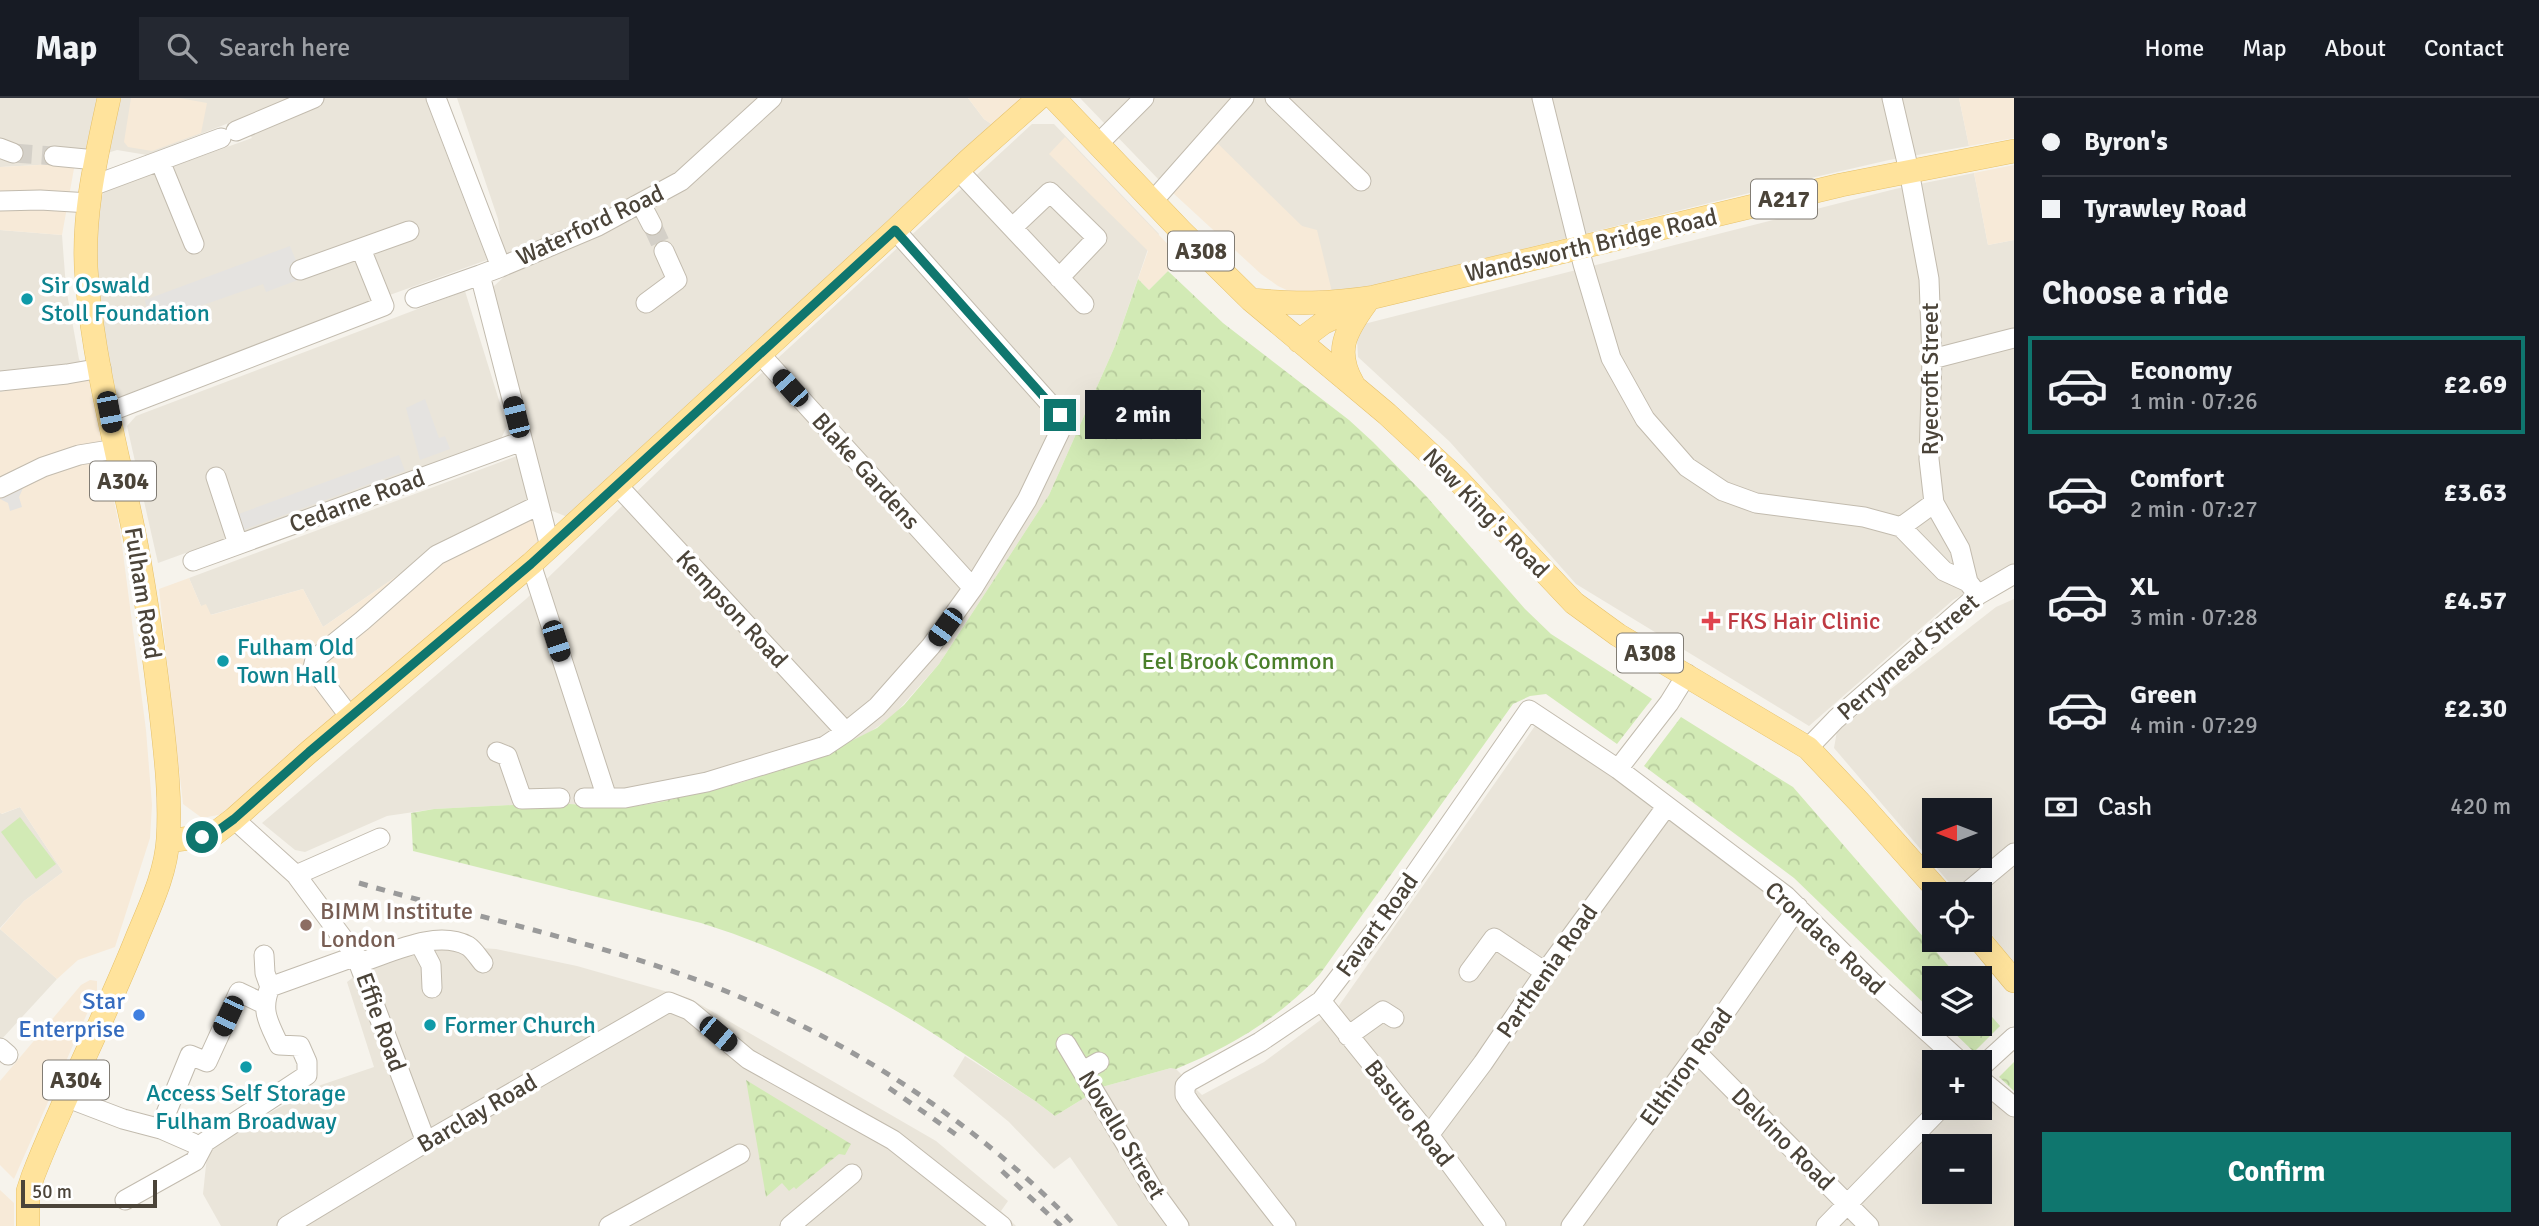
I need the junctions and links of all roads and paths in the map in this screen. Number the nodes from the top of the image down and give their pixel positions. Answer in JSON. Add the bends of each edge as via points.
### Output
{"nodes":[{"id":1,"x":109,"y":98,"type":"edge"},
{"id":2,"x":314,"y":98,"type":"edge"},
{"id":3,"x":436,"y":98,"type":"edge"},
{"id":4,"x":772,"y":98,"type":"edge"},
{"id":5,"x":1039,"y":98,"type":"edge"},
{"id":6,"x":1055,"y":98,"type":"edge"},
{"id":7,"x":1144,"y":98,"type":"edge"},
{"id":8,"x":1244,"y":98,"type":"edge"},
{"id":9,"x":1275,"y":98,"type":"edge"},
{"id":10,"x":1542,"y":98,"type":"edge"},
{"id":11,"x":1892,"y":98,"type":"edge"},
{"id":12,"x":1098,"y":144,"type":"junction"},
{"id":13,"x":2014,"y":151,"type":"edge"},
{"id":14,"x":54,"y":156,"type":"tunnel mouth"},
{"id":15,"x":96,"y":160,"type":"junction"},
{"id":16,"x":160,"y":161,"type":"junction"},
{"id":17,"x":958,"y":170,"type":"junction"},
{"id":18,"x":1909,"y":171,"type":"junction"},
{"id":19,"x":1361,"y":181,"type":"dead end"},
{"id":20,"x":91,"y":194,"type":"junction"},
{"id":21,"x":0,"y":201,"type":"edge"},
{"id":22,"x":1153,"y":201,"type":"junction"},
{"id":23,"x":641,"y":204,"type":"junction"},
{"id":24,"x":652,"y":225,"type":"tunnel mouth"},
{"id":25,"x":1013,"y":228,"type":"junction"},
{"id":26,"x":895,"y":230,"type":"junction"},
{"id":27,"x":408,"y":231,"type":"dead end"},
{"id":28,"x":194,"y":244,"type":"dead end"},
{"id":29,"x":1579,"y":247,"type":"junction"},
{"id":30,"x":361,"y":249,"type":"junction"},
{"id":31,"x":664,"y":251,"type":"tunnel mouth"},
{"id":32,"x":501,"y":267,"type":"junction"},
{"id":33,"x":300,"y":270,"type":"dead end"},
{"id":34,"x":480,"y":275,"type":"junction"},
{"id":35,"x":1059,"y":278,"type":"junction"},
{"id":36,"x":415,"y":298,"type":"dead end"},
{"id":37,"x":1251,"y":300,"type":"junction"},
{"id":38,"x":1370,"y":300,"type":"junction"},
{"id":39,"x":646,"y":303,"type":"dead end"},
{"id":40,"x":1084,"y":304,"type":"dead end"},
{"id":41,"x":2014,"y":338,"type":"edge"},
{"id":42,"x":1299,"y":341,"type":"junction"},
{"id":43,"x":759,"y":353,"type":"junction"},
{"id":44,"x":1932,"y":359,"type":"junction"},
{"id":45,"x":101,"y":368,"type":"junction"},
{"id":46,"x":0,"y":381,"type":"edge"},
{"id":47,"x":1355,"y":387,"type":"junction"},
{"id":48,"x":109,"y":412,"type":"junction"},
{"id":49,"x":522,"y":441,"type":"junction"},
{"id":50,"x":116,"y":449,"type":"junction"},
{"id":51,"x":216,"y":477,"type":"dead end"},
{"id":52,"x":618,"y":486,"type":"junction"},
{"id":53,"x":0,"y":488,"type":"edge"},
{"id":54,"x":1934,"y":503,"type":"junction"},
{"id":55,"x":539,"y":505,"type":"junction"},
{"id":56,"x":1901,"y":527,"type":"junction"},
{"id":57,"x":238,"y":544,"type":"junction"},
{"id":58,"x":550,"y":547,"type":"junction"},
{"id":59,"x":193,"y":561,"type":"dead end"},
{"id":60,"x":531,"y":564,"type":"junction"},
{"id":61,"x":2014,"y":574,"type":"edge"},
{"id":62,"x":973,"y":588,"type":"junction"},
{"id":63,"x":1973,"y":589,"type":"junction"},
{"id":64,"x":1686,"y":674,"type":"junction"},
{"id":65,"x":1529,"y":710,"type":"joint"},
{"id":66,"x":350,"y":717,"type":"junction"},
{"id":67,"x":846,"y":732,"type":"junction"},
{"id":68,"x":1808,"y":748,"type":"junction"},
{"id":69,"x":497,"y":752,"type":"dead end"},
{"id":70,"x":1618,"y":769,"type":"junction"},
{"id":71,"x":559,"y":798,"type":"dead end"},
{"id":72,"x":583,"y":798,"type":"dead end"},
{"id":73,"x":607,"y":798,"type":"junction"},
{"id":74,"x":1666,"y":807,"type":"junction"},
{"id":75,"x":234,"y":819,"type":"junction"},
{"id":76,"x":380,"y":838,"type":"dead end"},
{"id":77,"x":168,"y":841,"type":"junction"},
{"id":78,"x":2014,"y":853,"type":"edge"},
{"id":79,"x":296,"y":875,"type":"junction"},
{"id":80,"x":1930,"y":882,"type":"edge"},
{"id":81,"x":1979,"y":882,"type":"edge"},
{"id":82,"x":1798,"y":907,"type":"junction"},
{"id":83,"x":420,"y":944,"type":"junction"},
{"id":84,"x":1990,"y":952,"type":"edge"},
{"id":85,"x":264,"y":956,"type":"dead end"},
{"id":86,"x":483,"y":963,"type":"dead end"},
{"id":87,"x":362,"y":972,"type":"junction"},
{"id":88,"x":1469,"y":972,"type":"dead end"},
{"id":89,"x":1545,"y":972,"type":"junction"},
{"id":90,"x":2014,"y":981,"type":"edge"},
{"id":91,"x":432,"y":988,"type":"dead end"},
{"id":92,"x":267,"y":995,"type":"junction"},
{"id":93,"x":1321,"y":1001,"type":"junction"},
{"id":94,"x":1394,"y":1018,"type":"dead end"},
{"id":95,"x":1348,"y":1036,"type":"junction"},
{"id":96,"x":2014,"y":1037,"type":"edge"},
{"id":97,"x":1066,"y":1044,"type":"dead end"},
{"id":98,"x":1948,"y":1050,"type":"edge"},
{"id":99,"x":1697,"y":1053,"type":"junction"},
{"id":100,"x":1992,"y":1057,"type":"edge"},
{"id":101,"x":1992,"y":1089,"type":"edge"},
{"id":102,"x":68,"y":1098,"type":"junction"},
{"id":103,"x":2014,"y":1107,"type":"edge"},
{"id":104,"x":1929,"y":1120,"type":"edge"},
{"id":105,"x":160,"y":1128,"type":"junction"},
{"id":106,"x":1429,"y":1135,"type":"junction"},
{"id":107,"x":426,"y":1142,"type":"junction"},
{"id":108,"x":193,"y":1143,"type":"dead end"},
{"id":109,"x":740,"y":1154,"type":"dead end"},
{"id":110,"x":852,"y":1174,"type":"dead end"},
{"id":111,"x":125,"y":1200,"type":"dead end"},
{"id":112,"x":1847,"y":1204,"type":"junction"},
{"id":113,"x":28,"y":1226,"type":"edge"},
{"id":114,"x":287,"y":1226,"type":"edge"},
{"id":115,"x":608,"y":1226,"type":"edge"},
{"id":116,"x":790,"y":1226,"type":"edge"},
{"id":117,"x":1002,"y":1226,"type":"edge"},
{"id":118,"x":1179,"y":1226,"type":"edge"},
{"id":119,"x":1286,"y":1226,"type":"edge"},
{"id":120,"x":1496,"y":1226,"type":"edge"},
{"id":121,"x":1571,"y":1226,"type":"edge"},
{"id":122,"x":1826,"y":1226,"type":"edge"},
{"id":123,"x":1869,"y":1226,"type":"edge"}],
"edges":[{"from":1,"to":15,"type":"main road","name":"Fulham Road","number":"A304"},
{"from":2,"to":16,"type":"street"},
{"from":3,"to":32,"type":"street"},
{"from":4,"to":23,"type":"street","name":"Waterford Road","via":[[681,181]]},
{"from":5,"to":17,"type":"main road"},
{"from":6,"to":12,"type":"main road","name":"New King's Road","number":"A308"},
{"from":7,"to":12,"type":"street"},
{"from":8,"to":22,"type":"street"},
{"from":9,"to":19,"type":"street"},
{"from":10,"to":29,"type":"street"},
{"from":11,"to":18,"type":"street","name":"Ryecroft Street"},
{"from":12,"to":22,"type":"main road","name":"New King's Road","number":"A308"},
{"from":13,"to":18,"type":"main road","name":"Wandsworth Bridge Road","number":"A217"},
{"from":14,"to":15,"type":"street"},
{"from":15,"to":20,"type":"main road","name":"Fulham Road","number":"A304"},
{"from":16,"to":20,"type":"street"},
{"from":16,"to":28,"type":"street"},
{"from":17,"to":25,"type":"street"},
{"from":17,"to":26,"type":"main road"},
{"from":18,"to":29,"type":"main road","name":"Wandsworth Bridge Road","number":"A217"},
{"from":18,"to":44,"type":"street","name":"Ryecroft Street","via":[[1929,279]]},
{"from":20,"to":21,"type":"street"},
{"from":20,"to":45,"type":"main road","name":"Fulham Road","number":"A304","via":[[87,280]]},
{"from":22,"to":37,"type":"main road","name":"New King's Road","number":"A308"},
{"from":23,"to":24,"type":"street"},
{"from":23,"to":32,"type":"street","name":"Waterford Road"},
{"from":25,"to":35,"type":"street"},
{"from":25,"to":35,"type":"street","via":[[1050,192],[1097,238]]},
{"from":26,"to":43,"type":"main road"},
{"from":26,"to":62,"type":"street","via":[[1062,419],[1027,500]]},
{"from":27,"to":30,"type":"street"},
{"from":29,"to":38,"type":"main road","name":"Wandsworth Bridge Road","number":"A217"},
{"from":29,"to":56,"type":"street","via":[[1611,358],[1645,419],[1687,467],[1723,491],[1756,503],[1864,517]]},
{"from":30,"to":33,"type":"street"},
{"from":30,"to":48,"type":"street","via":[[384,306]]},
{"from":31,"to":39,"type":"street","via":[[677,280]]},
{"from":32,"to":34,"type":"street","name":"Waterford Road"},
{"from":34,"to":36,"type":"street"},
{"from":34,"to":49,"type":"street"},
{"from":35,"to":40,"type":"street"},
{"from":37,"to":38,"type":"main road","via":[[1301,304]]},
{"from":37,"to":42,"type":"main road","name":"New King's Road","number":"A308"},
{"from":38,"to":42,"type":"main road","number":"A217","via":[[1323,323]]},
{"from":38,"to":47,"type":"main road","via":[[1349,326],[1343,352]]},
{"from":41,"to":44,"type":"street"},
{"from":42,"to":47,"type":"main road","name":"New King's Road","number":"A308"},
{"from":43,"to":52,"type":"main road"},
{"from":43,"to":62,"type":"street","name":"Blake Gardens"},
{"from":44,"to":54,"type":"street","name":"Ryecroft Street","via":[[1929,459]]},
{"from":45,"to":46,"type":"street"},
{"from":45,"to":48,"type":"main road","name":"Fulham Road","number":"A304"},
{"from":47,"to":64,"type":"main road","name":"New King's Road","number":"A308","via":[[1458,480],[1574,603]]},
{"from":48,"to":50,"type":"main road","name":"Fulham Road","number":"A304"},
{"from":49,"to":55,"type":"street"},
{"from":49,"to":57,"type":"street","name":"Cedarne Road"},
{"from":50,"to":53,"type":"street","via":[[43,467]]},
{"from":50,"to":77,"type":"main road","name":"Fulham Road","number":"A304","via":[[155,664],[168,782]]},
{"from":51,"to":57,"type":"street"},
{"from":52,"to":58,"type":"main road"},
{"from":52,"to":67,"type":"street","name":"Kempson Road"},
{"from":54,"to":56,"type":"street"},
{"from":54,"to":63,"type":"street","name":"Ryecroft Street","via":[[1960,549]]},
{"from":55,"to":58,"type":"street"},
{"from":55,"to":66,"type":"street","via":[[437,555],[315,659],[313,668]]},
{"from":56,"to":63,"type":"street","via":[[1944,571]]},
{"from":57,"to":59,"type":"street","name":"Cedarne Road"},
{"from":58,"to":60,"type":"main road"},
{"from":60,"to":66,"type":"main road"},
{"from":60,"to":73,"type":"street"},
{"from":61,"to":63,"type":"street","name":"Perrymead Street"},
{"from":62,"to":67,"type":"street","via":[[877,707]]},
{"from":63,"to":68,"type":"street","name":"Perrymead Street"},
{"from":64,"to":68,"type":"main road","name":"New King's Road","number":"A308"},
{"from":64,"to":70,"type":"street"},
{"from":65,"to":70,"type":"street","name":"Crondace Road"},
{"from":65,"to":93,"type":"street","name":"Favart Road"},
{"from":66,"to":75,"type":"main road"},
{"from":67,"to":73,"type":"street","via":[[825,746],[708,782]]},
{"from":68,"to":80,"type":"main road","name":"New King's Road","number":"A308"},
{"from":69,"to":71,"type":"street","via":[[507,756],[522,799]]},
{"from":70,"to":74,"type":"street","name":"Crondace Road"},
{"from":72,"to":73,"type":"street"},
{"from":74,"to":82,"type":"street","name":"Crondace Road"},
{"from":74,"to":89,"type":"street","name":"Parthenia Road"},
{"from":75,"to":77,"type":"main road","via":[[212,835]]},
{"from":75,"to":79,"type":"street","name":"Effie Road"},
{"from":76,"to":79,"type":"street"},
{"from":77,"to":102,"type":"main road","number":"A304","via":[[159,880],[125,970]]},
{"from":78,"to":81,"type":"street"},
{"from":79,"to":87,"type":"street","name":"Effie Road"},
{"from":82,"to":98,"type":"street","name":"Crondace Road"},
{"from":82,"to":99,"type":"street","name":"Elthiron Road"},
{"from":83,"to":86,"type":"street","via":[[457,942],[471,947]]},
{"from":83,"to":87,"type":"street"},
{"from":83,"to":91,"type":"street","via":[[431,965]]},
{"from":84,"to":90,"type":"main road"},
{"from":85,"to":92,"type":"street"},
{"from":87,"to":92,"type":"street"},
{"from":87,"to":107,"type":"street","name":"Effie Road"},
{"from":88,"to":89,"type":"street","via":[[1494,938]]},
{"from":89,"to":106,"type":"street","name":"Parthenia Road"},
{"from":92,"to":105,"type":"street","via":[[239,992],[207,1062],[190,1055]]},
{"from":92,"to":111,"type":"street","via":[[264,1011],[279,1045],[300,1046],[307,1075],[205,1142],[195,1161]]},
{"from":93,"to":95,"type":"street","name":"Basuto Road"},
{"from":93,"to":119,"type":"street","name":"Favart Road","via":[[1185,1086],[1185,1095]]},
{"from":94,"to":95,"type":"street","via":[[1383,1011]]},
{"from":95,"to":106,"type":"street","name":"Basuto Road"},
{"from":96,"to":100,"type":"street"},
{"from":97,"to":118,"type":"street","name":"Novello Street","via":[[1091,1066],[1155,1193]]},
{"from":99,"to":112,"type":"street","name":"Delvino Road"},
{"from":99,"to":121,"type":"street","name":"Elthiron Road"},
{"from":101,"to":103,"type":"street"},
{"from":102,"to":105,"type":"street"},
{"from":102,"to":113,"type":"main road","number":"A304","via":[[28,1191]]},
{"from":104,"to":112,"type":"street"},
{"from":105,"to":108,"type":"street"},
{"from":106,"to":120,"type":"street","name":"Basuto Road"},
{"from":107,"to":114,"type":"street","name":"Barclay Road"},
{"from":107,"to":117,"type":"street","name":"Barclay Road","via":[[669,1002],[689,1010],[748,1059],[893,1140]]},
{"from":109,"to":115,"type":"street"},
{"from":110,"to":116,"type":"street"},
{"from":112,"to":122,"type":"street"},
{"from":112,"to":123,"type":"street","name":"Delvino Road"}]}
